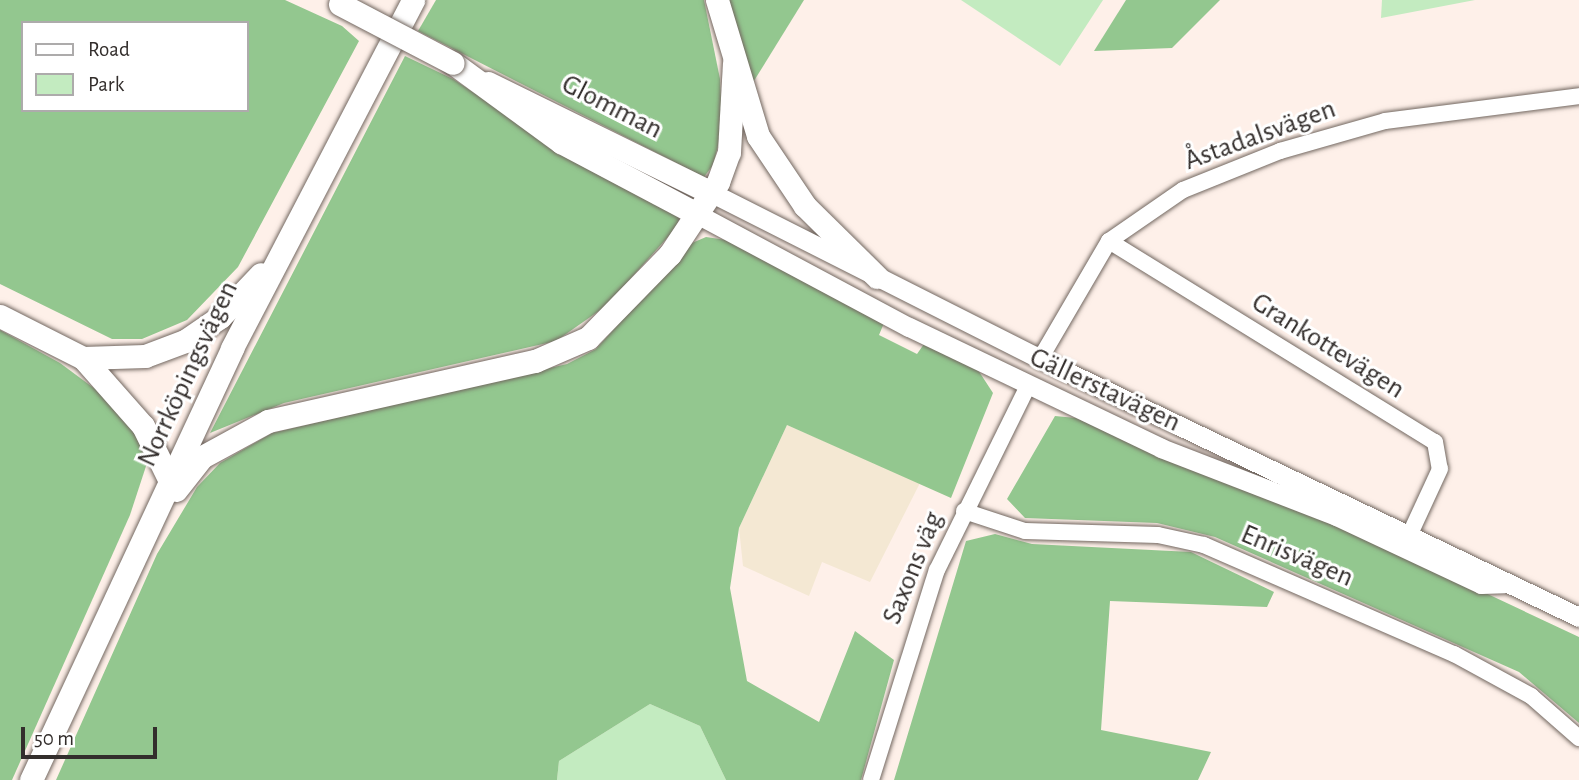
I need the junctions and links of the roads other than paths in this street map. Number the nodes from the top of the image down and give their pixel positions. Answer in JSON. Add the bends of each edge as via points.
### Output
{"nodes":[{"id":1,"x":413,"y":0,"type":"edge"},
{"id":2,"x":718,"y":0,"type":"edge"},
{"id":3,"x":336,"y":2,"type":"edge"},
{"id":4,"x":734,"y":63,"type":"junction"},
{"id":5,"x":482,"y":81,"type":"junction"},
{"id":6,"x":1579,"y":96,"type":"edge"},
{"id":7,"x":712,"y":192,"type":"junction"},
{"id":8,"x":697,"y":214,"type":"junction"},
{"id":9,"x":1109,"y":241,"type":"junction"},
{"id":10,"x":278,"y":256,"type":"junction"},
{"id":11,"x":877,"y":276,"type":"junction"},
{"id":12,"x":0,"y":316,"type":"edge"},
{"id":13,"x":83,"y":358,"type":"junction"},
{"id":14,"x":1040,"y":359,"type":"junction"},
{"id":15,"x":1028,"y":386,"type":"junction"},
{"id":16,"x":170,"y":481,"type":"junction"},
{"id":17,"x":964,"y":511,"type":"junction"},
{"id":18,"x":154,"y":518,"type":"junction"},
{"id":19,"x":1410,"y":534,"type":"junction"},
{"id":20,"x":1504,"y":583,"type":"junction"},
{"id":21,"x":1579,"y":617,"type":"edge"},
{"id":22,"x":1579,"y":738,"type":"edge"},
{"id":23,"x":31,"y":780,"type":"edge"},
{"id":24,"x":871,"y":780,"type":"edge"}],
"edges":[{"from":1,"to":10,"type":"main road","name":"Norrköpingsvägen"},
{"from":2,"to":4,"type":"main road"},
{"from":3,"to":5,"type":"main road","name":"Glomman","bridge":true},
{"from":4,"to":7,"type":"main road","via":[[729,152]]},
{"from":4,"to":11,"type":"main road","via":[[758,136],[783,178]]},
{"from":5,"to":7,"type":"main road","name":"Glomman","via":[[528,97]]},
{"from":5,"to":8,"type":"main road","name":"Glomman","via":[[561,142]]},
{"from":6,"to":9,"type":"street","name":"Åstadalsvägen","via":[[1474,106],[1334,134],[1184,190]]},
{"from":7,"to":8,"type":"main road"},
{"from":7,"to":11,"type":"street","name":"Gällerstavägen"},
{"from":8,"to":15,"type":"street","name":"Gällerstavägen"},
{"from":8,"to":18,"type":"main road","via":[[639,290],[588,338],[535,361],[315,407],[257,426],[202,457]]},
{"from":9,"to":14,"type":"street","name":"Åstadalsvägen"},
{"from":9,"to":19,"type":"street","name":"Grankottevägen","via":[[1434,442],[1440,469]]},
{"from":10,"to":13,"type":"main road","via":[[220,317],[185,341],[145,356]]},
{"from":10,"to":16,"type":"main road","name":"Norrköpingsvägen"},
{"from":11,"to":14,"type":"street","name":"Gällerstavägen"},
{"from":12,"to":13,"type":"main road"},
{"from":13,"to":16,"type":"main road","via":[[143,426]]},
{"from":14,"to":15,"type":"street"},
{"from":14,"to":19,"type":"street","name":"Gällerstavägen"},
{"from":15,"to":17,"type":"street","name":"Saxons väg"},
{"from":15,"to":20,"type":"street","name":"Gällerstavägen","via":[[1481,584]]},
{"from":16,"to":18,"type":"main road","name":"Norrköpingsvägen"},
{"from":17,"to":22,"type":"street","name":"Enrisvägen","via":[[1025,531],[1158,535],[1204,545],[1454,653],[1531,696]]},
{"from":17,"to":24,"type":"street","name":"Saxons väg","via":[[911,643]]},
{"from":18,"to":23,"type":"main road","name":"Norrköpingsvägen"},
{"from":19,"to":20,"type":"street","name":"Gällerstavägen"},
{"from":20,"to":21,"type":"street","name":"Gällerstavägen"}]}
